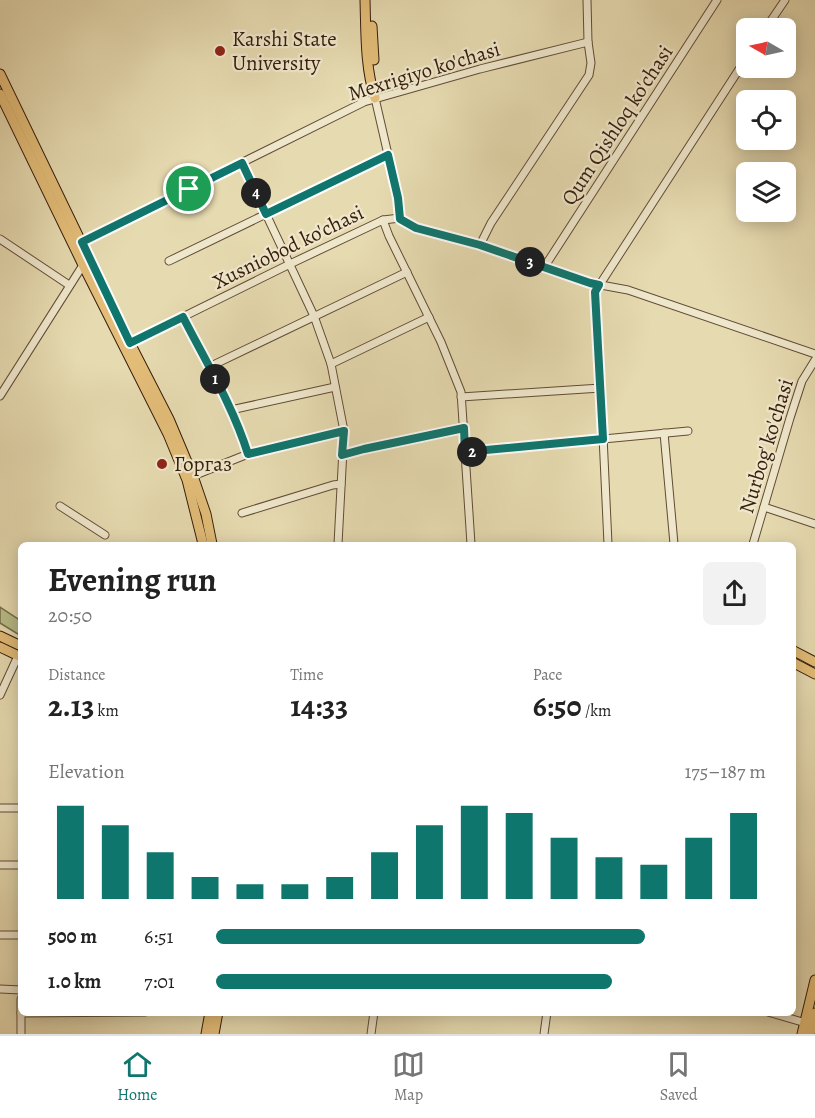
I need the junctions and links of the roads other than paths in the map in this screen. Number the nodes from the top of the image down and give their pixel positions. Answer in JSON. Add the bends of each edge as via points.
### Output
{"nodes":[{"id":1,"x":365,"y":0,"type":"edge"},
{"id":2,"x":371,"y":0,"type":"edge"},
{"id":3,"x":587,"y":0,"type":"edge"},
{"id":4,"x":717,"y":0,"type":"edge"},
{"id":5,"x":785,"y":0,"type":"edge"},
{"id":6,"x":773,"y":18,"type":"edge"},
{"id":7,"x":588,"y":42,"type":"junction"},
{"id":8,"x":0,"y":74,"type":"edge"},
{"id":9,"x":736,"y":74,"type":"edge"},
{"id":10,"x":375,"y":98,"type":"junction"},
{"id":11,"x":1,"y":101,"type":"edge"},
{"id":12,"x":388,"y":155,"type":"junction"},
{"id":13,"x":242,"y":163,"type":"junction"},
{"id":14,"x":266,"y":214,"type":"junction"},
{"id":15,"x":400,"y":219,"type":"junction"},
{"id":16,"x":383,"y":220,"type":"junction"},
{"id":17,"x":0,"y":239,"type":"edge"},
{"id":18,"x":82,"y":242,"type":"junction"},
{"id":19,"x":480,"y":245,"type":"junction"},
{"id":20,"x":169,"y":261,"type":"dead end"},
{"id":21,"x":290,"y":264,"type":"junction"},
{"id":22,"x":83,"y":265,"type":"junction"},
{"id":23,"x":544,"y":266,"type":"junction"},
{"id":24,"x":406,"y":272,"type":"junction"},
{"id":25,"x":69,"y":285,"type":"junction"},
{"id":26,"x":599,"y":285,"type":"junction"},
{"id":27,"x":314,"y":316,"type":"junction"},
{"id":28,"x":183,"y":317,"type":"junction"},
{"id":29,"x":429,"y":317,"type":"junction"},
{"id":30,"x":127,"y":345,"type":"junction"},
{"id":31,"x":815,"y":354,"type":"edge"},
{"id":32,"x":815,"y":360,"type":"edge"},
{"id":33,"x":331,"y":364,"type":"junction"},
{"id":34,"x":208,"y":367,"type":"junction"},
{"id":35,"x":335,"y":387,"type":"junction"},
{"id":36,"x":601,"y":388,"type":"junction"},
{"id":37,"x":0,"y":396,"type":"edge"},
{"id":38,"x":461,"y":397,"type":"junction"},
{"id":39,"x":231,"y":410,"type":"junction"},
{"id":40,"x":464,"y":428,"type":"junction"},
{"id":41,"x":344,"y":431,"type":"junction"},
{"id":42,"x":688,"y":431,"type":"dead end"},
{"id":43,"x":664,"y":433,"type":"junction"},
{"id":44,"x":603,"y":439,"type":"junction"},
{"id":45,"x":465,"y":452,"type":"junction"},
{"id":46,"x":248,"y":454,"type":"junction"},
{"id":47,"x":342,"y":455,"type":"junction"},
{"id":48,"x":194,"y":476,"type":"junction"},
{"id":49,"x":341,"y":484,"type":"junction"},
{"id":50,"x":60,"y":506,"type":"dead end"},
{"id":51,"x":764,"y":507,"type":"junction"},
{"id":52,"x":242,"y":513,"type":"dead end"},
{"id":53,"x":815,"y":524,"type":"edge"},
{"id":54,"x":105,"y":535,"type":"dead end"},
{"id":55,"x":202,"y":542,"type":"edge"},
{"id":56,"x":212,"y":542,"type":"edge"},
{"id":57,"x":338,"y":542,"type":"edge"},
{"id":58,"x":471,"y":542,"type":"edge"},
{"id":59,"x":608,"y":542,"type":"edge"},
{"id":60,"x":674,"y":542,"type":"edge"},
{"id":61,"x":754,"y":542,"type":"edge"},
{"id":62,"x":0,"y":636,"type":"edge"},
{"id":63,"x":0,"y":647,"type":"edge"},
{"id":64,"x":18,"y":651,"type":"edge"},
{"id":65,"x":18,"y":652,"type":"edge"},
{"id":66,"x":796,"y":652,"type":"edge"},
{"id":67,"x":18,"y":657,"type":"edge"},
{"id":68,"x":815,"y":662,"type":"edge"},
{"id":69,"x":796,"y":664,"type":"edge"},
{"id":70,"x":815,"y":674,"type":"edge"},
{"id":71,"x":0,"y":695,"type":"edge"},
{"id":72,"x":0,"y":808,"type":"edge"},
{"id":73,"x":18,"y":808,"type":"edge"},
{"id":74,"x":0,"y":865,"type":"edge"},
{"id":75,"x":18,"y":865,"type":"edge"},
{"id":76,"x":0,"y":935,"type":"edge"},
{"id":77,"x":18,"y":935,"type":"edge"},
{"id":78,"x":815,"y":980,"type":"edge"},
{"id":79,"x":0,"y":989,"type":"edge"},
{"id":80,"x":18,"y":990,"type":"edge"},
{"id":81,"x":815,"y":1013,"type":"edge"},
{"id":82,"x":21,"y":1016,"type":"edge"},
{"id":83,"x":209,"y":1016,"type":"edge"},
{"id":84,"x":217,"y":1016,"type":"edge"},
{"id":85,"x":373,"y":1016,"type":"edge"},
{"id":86,"x":546,"y":1016,"type":"edge"},
{"id":87,"x":779,"y":1016,"type":"edge"},
{"id":88,"x":809,"y":1027,"type":"edge"},
{"id":89,"x":21,"y":1034,"type":"edge"},
{"id":90,"x":206,"y":1034,"type":"edge"},
{"id":91,"x":214,"y":1034,"type":"edge"},
{"id":92,"x":371,"y":1034,"type":"edge"},
{"id":93,"x":544,"y":1034,"type":"edge"},
{"id":94,"x":802,"y":1034,"type":"edge"}],
"edges":[{"from":1,"to":10,"type":"main road","via":[[366,49]]},
{"from":2,"to":10,"type":"main road"},
{"from":3,"to":7,"type":"street"},
{"from":4,"to":23,"type":"street","name":"Qum Qishloq ko'chasi"},
{"from":5,"to":6,"type":"street"},
{"from":7,"to":10,"type":"street","name":"Mexrigiyo ko'chasi"},
{"from":7,"to":19,"type":"street","via":[[589,75]]},
{"from":8,"to":18,"type":"main road"},
{"from":9,"to":26,"type":"street"},
{"from":10,"to":12,"type":"street"},
{"from":10,"to":13,"type":"street","name":"Mexrigiyo ko'chasi"},
{"from":11,"to":22,"type":"main road"},
{"from":12,"to":14,"type":"street"},
{"from":12,"to":15,"type":"street"},
{"from":13,"to":14,"type":"street"},
{"from":13,"to":18,"type":"street","name":"Mexrigiyo ko'chasi"},
{"from":14,"to":20,"type":"street"},
{"from":14,"to":21,"type":"street"},
{"from":15,"to":16,"type":"street","name":"Xusniobod ko'chasi"},
{"from":15,"to":19,"type":"street","name":"Xusniobod ko'chasi","via":[[416,228]]},
{"from":16,"to":21,"type":"street","name":"Xusniobod ko'chasi"},
{"from":16,"to":24,"type":"street"},
{"from":17,"to":25,"type":"street"},
{"from":18,"to":30,"type":"main road"},
{"from":19,"to":23,"type":"street","name":"Xusniobod ko'chasi"},
{"from":21,"to":27,"type":"street"},
{"from":21,"to":28,"type":"street","name":"Xusniobod ko'chasi"},
{"from":22,"to":25,"type":"street"},
{"from":22,"to":30,"type":"main road"},
{"from":23,"to":26,"type":"street","name":"Xusniobod ko'chasi"},
{"from":24,"to":27,"type":"street"},
{"from":24,"to":29,"type":"street"},
{"from":25,"to":37,"type":"street"},
{"from":26,"to":31,"type":"street","name":"Xusniobod ko'chasi","via":[[628,290]]},
{"from":26,"to":36,"type":"street","via":[[595,292]]},
{"from":27,"to":33,"type":"street"},
{"from":27,"to":34,"type":"street"},
{"from":28,"to":30,"type":"street","name":"Xusniobod ko'chasi"},
{"from":28,"to":34,"type":"street"},
{"from":29,"to":33,"type":"street"},
{"from":29,"to":38,"type":"street"},
{"from":30,"to":48,"type":"main road","via":[[169,419]]},
{"from":30,"to":55,"type":"main road","via":[[187,480]]},
{"from":32,"to":51,"type":"street","name":"Nurbog' ko'chasi","via":[[802,381]]},
{"from":33,"to":35,"type":"street"},
{"from":34,"to":39,"type":"street"},
{"from":35,"to":39,"type":"street"},
{"from":35,"to":41,"type":"street"},
{"from":36,"to":38,"type":"street"},
{"from":36,"to":44,"type":"street"},
{"from":38,"to":40,"type":"street"},
{"from":39,"to":46,"type":"street"},
{"from":40,"to":45,"type":"street"},
{"from":40,"to":47,"type":"street"},
{"from":41,"to":46,"type":"street"},
{"from":41,"to":47,"type":"street"},
{"from":42,"to":43,"type":"street"},
{"from":43,"to":44,"type":"street"},
{"from":43,"to":60,"type":"street"},
{"from":44,"to":45,"type":"street"},
{"from":44,"to":59,"type":"street"},
{"from":45,"to":58,"type":"street"},
{"from":46,"to":48,"type":"street"},
{"from":47,"to":49,"type":"street"},
{"from":48,"to":56,"type":"main road"},
{"from":49,"to":52,"type":"street"},
{"from":49,"to":57,"type":"street"},
{"from":50,"to":54,"type":"street"},
{"from":51,"to":53,"type":"street"},
{"from":51,"to":61,"type":"street","name":"Nurbog' ko'chasi"},
{"from":62,"to":64,"type":"main road"},
{"from":63,"to":65,"type":"main road"},
{"from":66,"to":68,"type":"main road"},
{"from":67,"to":71,"type":"street"},
{"from":69,"to":70,"type":"main road"},
{"from":72,"to":73,"type":"street"},
{"from":74,"to":75,"type":"street"},
{"from":76,"to":77,"type":"street"},
{"from":78,"to":88,"type":"main road"},
{"from":79,"to":80,"type":"street"},
{"from":81,"to":88,"type":"main road"},
{"from":82,"to":89,"type":"street"},
{"from":83,"to":90,"type":"main road"},
{"from":84,"to":91,"type":"main road"},
{"from":85,"to":92,"type":"street"},
{"from":86,"to":93,"type":"street"},
{"from":87,"to":88,"type":"street"},
{"from":88,"to":94,"type":"main road"}]}
